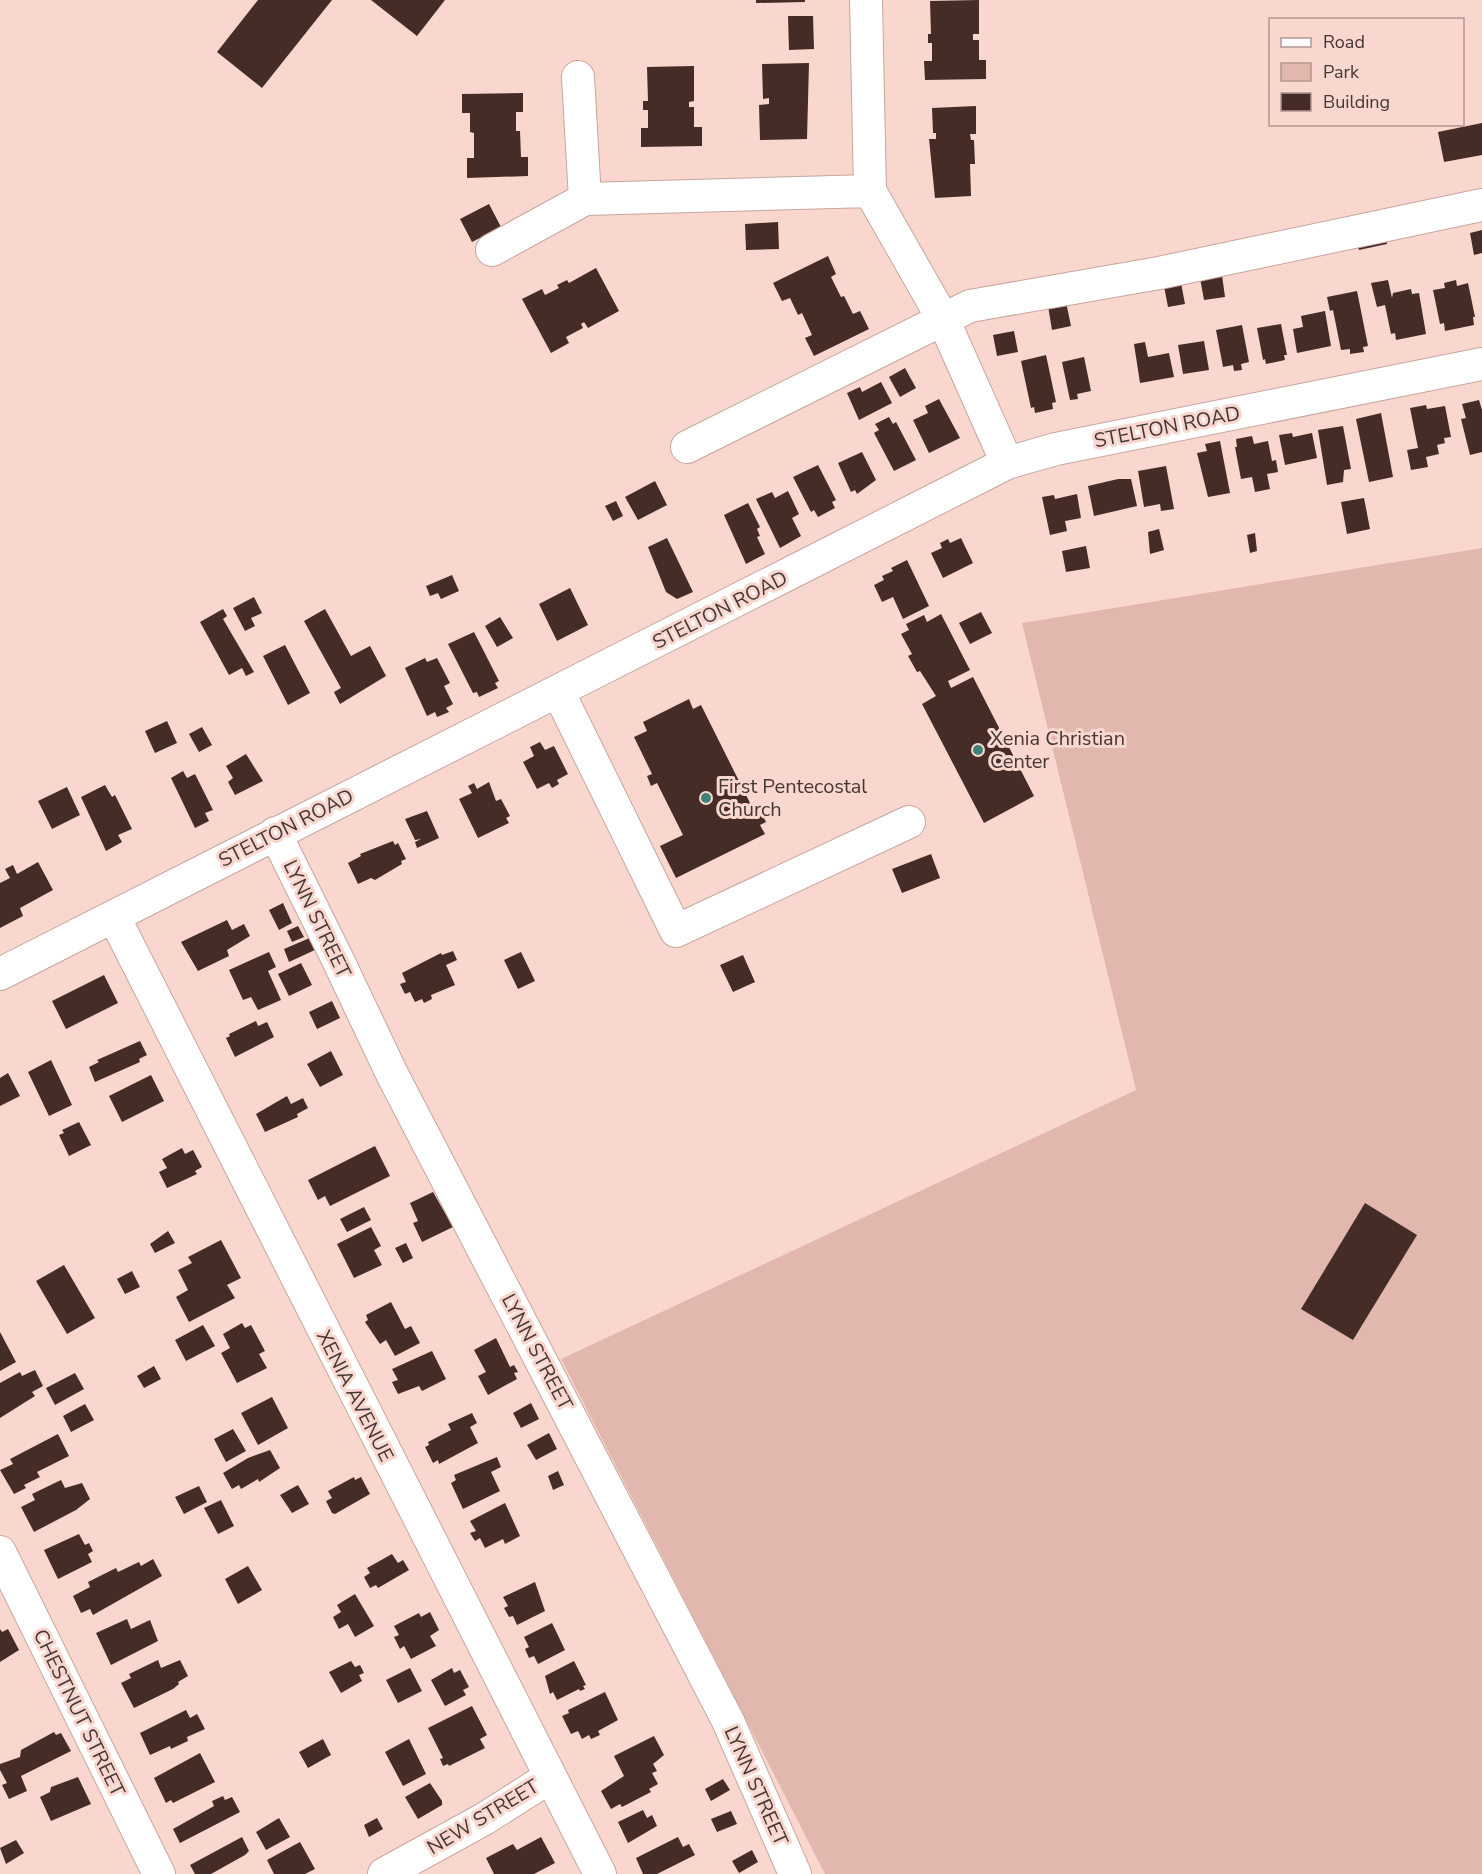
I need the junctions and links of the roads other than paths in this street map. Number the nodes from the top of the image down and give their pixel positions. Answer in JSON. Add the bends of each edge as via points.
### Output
{"nodes":[{"id":1,"x":866,"y":0,"type":"edge"},
{"id":2,"x":578,"y":77,"type":"dead end"},
{"id":3,"x":870,"y":191,"type":"junction"},
{"id":4,"x":585,"y":199,"type":"junction"},
{"id":5,"x":1482,"y":205,"type":"edge"},
{"id":6,"x":492,"y":250,"type":"dead end"},
{"id":7,"x":943,"y":319,"type":"junction"},
{"id":8,"x":1482,"y":364,"type":"edge"},
{"id":9,"x":687,"y":447,"type":"dead end"},
{"id":10,"x":1007,"y":463,"type":"junction"},
{"id":11,"x":558,"y":691,"type":"junction"},
{"id":12,"x":909,"y":822,"type":"dead end"},
{"id":13,"x":275,"y":833,"type":"junction"},
{"id":14,"x":114,"y":917,"type":"junction"},
{"id":15,"x":0,"y":974,"type":"edge"},
{"id":16,"x":0,"y":1552,"type":"edge"},
{"id":17,"x":550,"y":1778,"type":"junction"},
{"id":18,"x":404,"y":1869,"type":"edge"},
{"id":19,"x":159,"y":1874,"type":"edge"},
{"id":20,"x":600,"y":1874,"type":"edge"},
{"id":21,"x":795,"y":1874,"type":"edge"}],
"edges":[{"from":1,"to":3,"type":"street"},
{"from":2,"to":4,"type":"street"},
{"from":3,"to":4,"type":"street"},
{"from":3,"to":7,"type":"street"},
{"from":4,"to":6,"type":"street"},
{"from":5,"to":7,"type":"street","via":[[1159,273],[970,306]]},
{"from":7,"to":9,"type":"street"},
{"from":7,"to":10,"type":"street"},
{"from":8,"to":10,"type":"street","name":"STELTON ROAD","via":[[1056,449]]},
{"from":10,"to":11,"type":"street","name":"STELTON ROAD"},
{"from":11,"to":12,"type":"street","via":[[676,931]]},
{"from":11,"to":13,"type":"street","name":"STELTON ROAD"},
{"from":13,"to":14,"type":"street","name":"STELTON ROAD"},
{"from":13,"to":21,"type":"street","name":"LYNN STREET","via":[[392,1074],[728,1721]]},
{"from":14,"to":15,"type":"street","name":"STELTON ROAD"},
{"from":14,"to":17,"type":"street","name":"XENIA AVENUE"},
{"from":16,"to":19,"type":"street","name":"CHESTNUT STREET"},
{"from":17,"to":18,"type":"street","name":"NEW STREET"},
{"from":17,"to":20,"type":"street","name":"XENIA AVENUE"}]}
